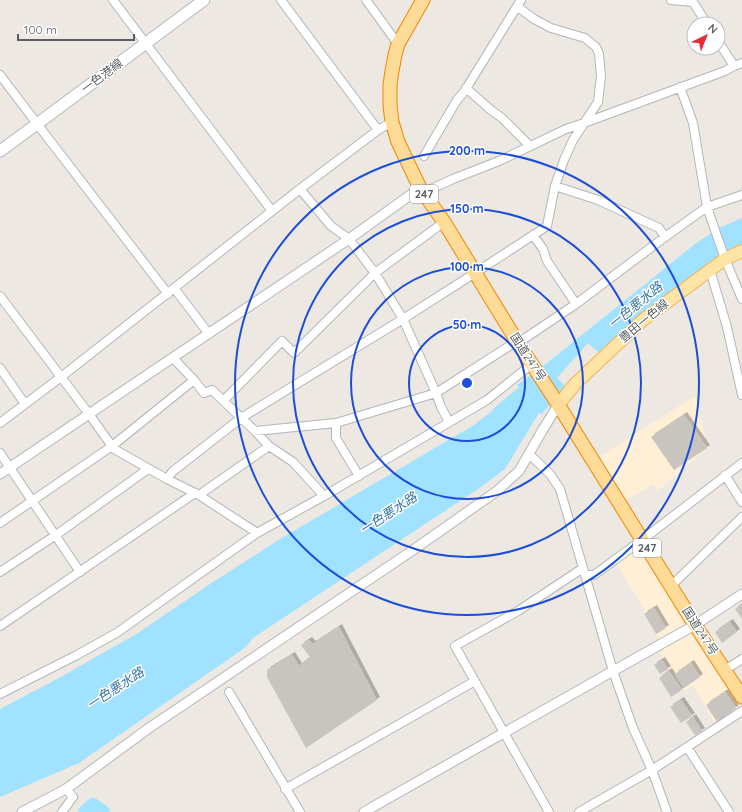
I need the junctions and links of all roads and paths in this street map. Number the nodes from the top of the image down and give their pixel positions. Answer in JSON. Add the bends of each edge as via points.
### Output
{"nodes":[{"id":1,"x":113,"y":0,"type":"edge"},
{"id":2,"x":204,"y":0,"type":"edge"},
{"id":3,"x":281,"y":0,"type":"edge"},
{"id":4,"x":366,"y":0,"type":"edge"},
{"id":5,"x":423,"y":0,"type":"edge"},
{"id":6,"x":673,"y":0,"type":"edge"},
{"id":7,"x":520,"y":3,"type":"edge"},
{"id":8,"x":702,"y":16,"type":"edge"},
{"id":9,"x":146,"y":44,"type":"junction"},
{"id":10,"x":398,"y":44,"type":"junction"},
{"id":11,"x":726,"y":54,"type":"edge"},
{"id":12,"x":742,"y":63,"type":"edge"},
{"id":13,"x":734,"y":66,"type":"junction"},
{"id":14,"x":0,"y":75,"type":"edge"},
{"id":15,"x":680,"y":87,"type":"junction"},
{"id":16,"x":466,"y":88,"type":"junction"},
{"id":17,"x":392,"y":122,"type":"junction"},
{"id":18,"x":584,"y":123,"type":"junction"},
{"id":19,"x":37,"y":124,"type":"junction"},
{"id":20,"x":378,"y":130,"type":"junction"},
{"id":21,"x":530,"y":146,"type":"junction"},
{"id":22,"x":0,"y":151,"type":"edge"},
{"id":23,"x":424,"y":156,"type":"dead end"},
{"id":24,"x":555,"y":186,"type":"junction"},
{"id":25,"x":420,"y":188,"type":"junction"},
{"id":26,"x":300,"y":190,"type":"junction"},
{"id":27,"x":742,"y":195,"type":"edge"},
{"id":28,"x":707,"y":207,"type":"junction"},
{"id":29,"x":272,"y":211,"type":"junction"},
{"id":30,"x":444,"y":222,"type":"junction"},
{"id":31,"x":533,"y":235,"type":"junction"},
{"id":32,"x":665,"y":237,"type":"junction"},
{"id":33,"x":349,"y":239,"type":"junction"},
{"id":34,"x":742,"y":251,"type":"edge"},
{"id":35,"x":725,"y":256,"type":"junction"},
{"id":36,"x":710,"y":270,"type":"junction"},
{"id":37,"x":376,"y":273,"type":"junction"},
{"id":38,"x":475,"y":273,"type":"junction"},
{"id":39,"x":171,"y":291,"type":"junction"},
{"id":40,"x":0,"y":296,"type":"edge"},
{"id":41,"x":742,"y":299,"type":"edge"},
{"id":42,"x":576,"y":304,"type":"junction"},
{"id":43,"x":403,"y":319,"type":"junction"},
{"id":44,"x":209,"y":334,"type":"junction"},
{"id":45,"x":518,"y":342,"type":"junction"},
{"id":46,"x":173,"y":358,"type":"junction"},
{"id":47,"x":534,"y":367,"type":"junction"},
{"id":48,"x":0,"y":368,"type":"edge"},
{"id":49,"x":61,"y":377,"type":"junction"},
{"id":50,"x":194,"y":380,"type":"junction"},
{"id":51,"x":436,"y":393,"type":"junction"},
{"id":52,"x":742,"y":396,"type":"edge"},
{"id":53,"x":224,"y":400,"type":"junction"},
{"id":54,"x":556,"y":402,"type":"junction"},
{"id":55,"x":25,"y":404,"type":"junction"},
{"id":56,"x":89,"y":414,"type":"junction"},
{"id":57,"x":241,"y":418,"type":"junction"},
{"id":58,"x":0,"y":422,"type":"edge"},
{"id":59,"x":449,"y":422,"type":"junction"},
{"id":60,"x":336,"y":423,"type":"junction"},
{"id":61,"x":255,"y":430,"type":"junction"},
{"id":62,"x":112,"y":446,"type":"junction"},
{"id":63,"x":269,"y":446,"type":"junction"},
{"id":64,"x":0,"y":453,"type":"edge"},
{"id":65,"x":529,"y":454,"type":"junction"},
{"id":66,"x":742,"y":463,"type":"edge"},
{"id":67,"x":10,"y":468,"type":"junction"},
{"id":68,"x":148,"y":469,"type":"junction"},
{"id":69,"x":0,"y":474,"type":"edge"},
{"id":70,"x":359,"y":476,"type":"junction"},
{"id":71,"x":725,"y":476,"type":"junction"},
{"id":72,"x":168,"y":479,"type":"junction"},
{"id":73,"x":197,"y":494,"type":"junction"},
{"id":74,"x":324,"y":496,"type":"junction"},
{"id":75,"x":33,"y":501,"type":"junction"},
{"id":76,"x":742,"y":502,"type":"edge"},
{"id":77,"x":742,"y":517,"type":"edge"},
{"id":78,"x":0,"y":523,"type":"edge"},
{"id":79,"x":257,"y":533,"type":"junction"},
{"id":80,"x":56,"y":535,"type":"junction"},
{"id":81,"x":642,"y":540,"type":"junction"},
{"id":82,"x":0,"y":572,"type":"edge"},
{"id":83,"x":80,"y":572,"type":"junction"},
{"id":84,"x":584,"y":572,"type":"junction"},
{"id":85,"x":670,"y":585,"type":"junction"},
{"id":86,"x":742,"y":594,"type":"edge"},
{"id":87,"x":0,"y":626,"type":"edge"},
{"id":88,"x":695,"y":626,"type":"junction"},
{"id":89,"x":742,"y":659,"type":"edge"},
{"id":90,"x":724,"y":670,"type":"junction"},
{"id":91,"x":613,"y":671,"type":"junction"},
{"id":92,"x":474,"y":681,"type":"junction"},
{"id":93,"x":229,"y":692,"type":"dead end"},
{"id":94,"x":0,"y":694,"type":"edge"},
{"id":95,"x":742,"y":697,"type":"edge"},
{"id":96,"x":742,"y":711,"type":"edge"},
{"id":97,"x":504,"y":732,"type":"junction"},
{"id":98,"x":686,"y":747,"type":"junction"},
{"id":99,"x":652,"y":770,"type":"junction"},
{"id":100,"x":66,"y":789,"type":"junction"},
{"id":101,"x":285,"y":789,"type":"junction"},
{"id":102,"x":22,"y":812,"type":"edge"},
{"id":103,"x":62,"y":812,"type":"edge"},
{"id":104,"x":300,"y":812,"type":"edge"},
{"id":105,"x":364,"y":812,"type":"edge"},
{"id":106,"x":549,"y":812,"type":"edge"},
{"id":107,"x":579,"y":812,"type":"edge"},
{"id":108,"x":667,"y":812,"type":"edge"},
{"id":109,"x":730,"y":812,"type":"edge"}],
"edges":[{"from":1,"to":9,"type":"street"},
{"from":2,"to":9,"type":"main road","name":"一色港線"},
{"from":3,"to":20,"type":"street"},
{"from":4,"to":10,"type":"street"},
{"from":5,"to":10,"type":"highway","name":"国道247号","number":"247"},
{"from":6,"to":8,"type":"street","via":[[693,2]]},
{"from":7,"to":16,"type":"street"},
{"from":7,"to":18,"type":"street","via":[[534,19],[551,28],[585,38],[596,47],[601,76],[598,102]]},
{"from":9,"to":19,"type":"main road","name":"一色港線"},
{"from":9,"to":29,"type":"street"},
{"from":10,"to":17,"type":"highway","name":"国道247号","number":"247","via":[[390,85]]},
{"from":11,"to":13,"type":"street"},
{"from":12,"to":13,"type":"street"},
{"from":13,"to":15,"type":"street"},
{"from":14,"to":19,"type":"street"},
{"from":15,"to":18,"type":"street"},
{"from":15,"to":28,"type":"street","via":[[693,123]]},
{"from":16,"to":21,"type":"street"},
{"from":16,"to":23,"type":"street"},
{"from":17,"to":20,"type":"street"},
{"from":17,"to":25,"type":"highway","name":"国道247号","number":"247","via":[[398,142]]},
{"from":18,"to":21,"type":"street"},
{"from":18,"to":24,"type":"street","via":[[573,140]]},
{"from":19,"to":22,"type":"main road","name":"一色港線"},
{"from":19,"to":39,"type":"street"},
{"from":20,"to":26,"type":"street"},
{"from":21,"to":25,"type":"street","via":[[429,190]]},
{"from":24,"to":31,"type":"street","via":[[547,226]]},
{"from":24,"to":32,"type":"street","via":[[598,200],[659,228]]},
{"from":25,"to":30,"type":"highway","name":"国道247号","number":"247"},
{"from":25,"to":33,"type":"street"},
{"from":26,"to":29,"type":"street"},
{"from":26,"to":33,"type":"street","via":[[331,226]]},
{"from":27,"to":28,"type":"street"},
{"from":28,"to":32,"type":"street"},
{"from":28,"to":35,"type":"street"},
{"from":29,"to":39,"type":"street"},
{"from":30,"to":37,"type":"street"},
{"from":30,"to":38,"type":"highway","name":"国道247号","number":"247"},
{"from":31,"to":38,"type":"street"},
{"from":31,"to":42,"type":"street"},
{"from":32,"to":42,"type":"street"},
{"from":33,"to":37,"type":"street"},
{"from":33,"to":44,"type":"street"},
{"from":34,"to":35,"type":"main road","name":"豊田一色線"},
{"from":35,"to":36,"type":"main road","name":"豊田一色線"},
{"from":35,"to":41,"type":"street"},
{"from":36,"to":52,"type":"street","via":[[727,327]]},
{"from":36,"to":54,"type":"main road","name":"豊田一色線","via":[[643,320]]},
{"from":37,"to":43,"type":"street"},
{"from":37,"to":53,"type":"street","via":[[294,353],[282,341]]},
{"from":38,"to":43,"type":"street"},
{"from":38,"to":45,"type":"highway","name":"国道247号","number":"247"},
{"from":39,"to":44,"type":"street"},
{"from":39,"to":49,"type":"street"},
{"from":40,"to":49,"type":"street"},
{"from":42,"to":45,"type":"street"},
{"from":43,"to":51,"type":"street"},
{"from":43,"to":57,"type":"street"},
{"from":44,"to":46,"type":"street"},
{"from":45,"to":47,"type":"highway","name":"国道247号","number":"247"},
{"from":45,"to":51,"type":"street"},
{"from":46,"to":50,"type":"street"},
{"from":46,"to":56,"type":"street"},
{"from":47,"to":54,"type":"highway","name":"国道247号","number":"247"},
{"from":47,"to":59,"type":"street","via":[[487,400]]},
{"from":48,"to":55,"type":"street"},
{"from":49,"to":55,"type":"street"},
{"from":49,"to":56,"type":"street"},
{"from":50,"to":53,"type":"street","via":[[204,392],[212,390]]},
{"from":50,"to":62,"type":"street"},
{"from":51,"to":59,"type":"street"},
{"from":51,"to":60,"type":"street"},
{"from":53,"to":57,"type":"street"},
{"from":54,"to":65,"type":"street"},
{"from":54,"to":81,"type":"highway","name":"国道247号","number":"247"},
{"from":55,"to":58,"type":"street"},
{"from":56,"to":62,"type":"street"},
{"from":56,"to":67,"type":"street"},
{"from":57,"to":61,"type":"street"},
{"from":57,"to":72,"type":"street","via":[[172,472]]},
{"from":59,"to":70,"type":"street"},
{"from":60,"to":61,"type":"street"},
{"from":60,"to":70,"type":"street","via":[[336,438]]},
{"from":61,"to":63,"type":"street"},
{"from":62,"to":68,"type":"street"},
{"from":62,"to":75,"type":"street"},
{"from":63,"to":73,"type":"street"},
{"from":63,"to":74,"type":"street","via":[[293,462]]},
{"from":64,"to":67,"type":"street"},
{"from":65,"to":84,"type":"street","via":[[550,474],[560,489]]},
{"from":65,"to":100,"type":"street","via":[[519,471],[497,491],[149,728]]},
{"from":66,"to":71,"type":"street"},
{"from":67,"to":69,"type":"street"},
{"from":67,"to":75,"type":"street"},
{"from":68,"to":72,"type":"street"},
{"from":68,"to":80,"type":"street"},
{"from":70,"to":74,"type":"street"},
{"from":71,"to":76,"type":"street"},
{"from":71,"to":81,"type":"street"},
{"from":72,"to":73,"type":"street"},
{"from":73,"to":79,"type":"street"},
{"from":73,"to":83,"type":"street"},
{"from":74,"to":79,"type":"street"},
{"from":75,"to":78,"type":"street"},
{"from":75,"to":80,"type":"street"},
{"from":77,"to":85,"type":"street"},
{"from":79,"to":94,"type":"street","via":[[118,632]]},
{"from":80,"to":82,"type":"street"},
{"from":80,"to":83,"type":"street"},
{"from":81,"to":84,"type":"street","via":[[594,575]]},
{"from":81,"to":85,"type":"highway","name":"国道247号","number":"247"},
{"from":83,"to":87,"type":"street"},
{"from":84,"to":91,"type":"street"},
{"from":84,"to":92,"type":"street","via":[[455,646]]},
{"from":85,"to":88,"type":"highway","name":"国道247号","number":"247"},
{"from":86,"to":88,"type":"street"},
{"from":88,"to":90,"type":"highway","name":"国道247号","number":"247"},
{"from":88,"to":91,"type":"street"},
{"from":89,"to":90,"type":"street"},
{"from":90,"to":95,"type":"highway","name":"国道247号","number":"247"},
{"from":91,"to":97,"type":"street"},
{"from":91,"to":99,"type":"street","via":[[633,728]]},
{"from":92,"to":97,"type":"street"},
{"from":92,"to":101,"type":"street"},
{"from":93,"to":101,"type":"street"},
{"from":96,"to":98,"type":"street"},
{"from":97,"to":105,"type":"street"},
{"from":97,"to":106,"type":"street"},
{"from":98,"to":99,"type":"street"},
{"from":98,"to":109,"type":"street"},
{"from":99,"to":107,"type":"street"},
{"from":99,"to":108,"type":"street"},
{"from":100,"to":102,"type":"street"},
{"from":100,"to":103,"type":"street","via":[[72,797]]},
{"from":101,"to":104,"type":"street"}]}
